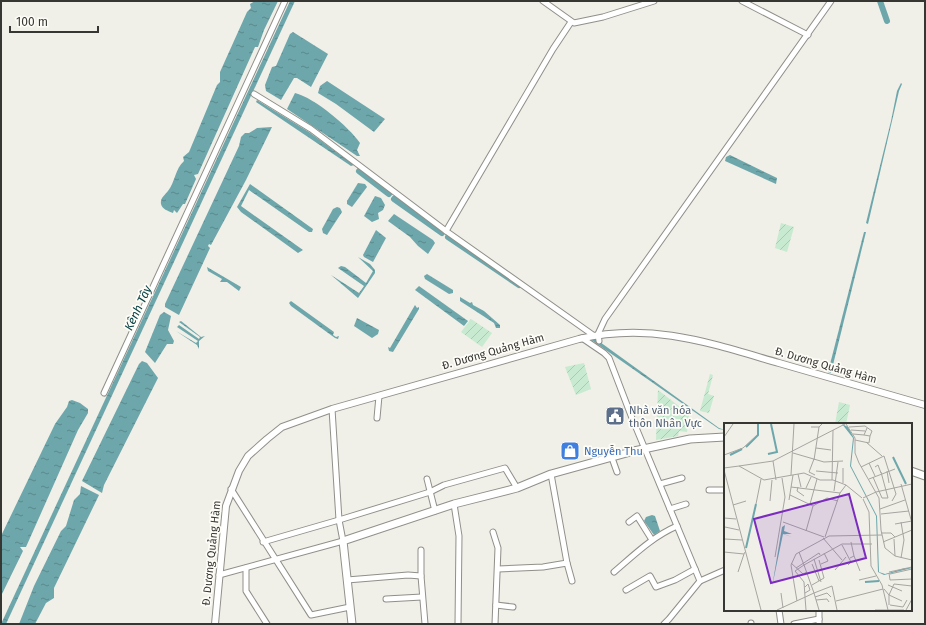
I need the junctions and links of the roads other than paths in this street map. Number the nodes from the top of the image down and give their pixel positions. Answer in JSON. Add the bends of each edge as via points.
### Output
{"nodes":[{"id":1,"x":285,"y":1,"type":"edge"},
{"id":2,"x":543,"y":1,"type":"edge"},
{"id":3,"x":654,"y":1,"type":"edge"},
{"id":4,"x":742,"y":1,"type":"edge"},
{"id":5,"x":831,"y":1,"type":"edge"},
{"id":6,"x":648,"y":2,"type":"edge"},
{"id":7,"x":571,"y":22,"type":"junction"},
{"id":8,"x":808,"y":35,"type":"junction"},
{"id":9,"x":254,"y":94,"type":"dead end"},
{"id":10,"x":446,"y":231,"type":"junction"},
{"id":11,"x":597,"y":337,"type":"junction"},
{"id":12,"x":582,"y":338,"type":"junction"},
{"id":13,"x":104,"y":394,"type":"dead end"},
{"id":14,"x":379,"y":396,"type":"junction"},
{"id":15,"x":925,"y":405,"type":"edge"},
{"id":16,"x":332,"y":409,"type":"junction"},
{"id":17,"x":377,"y":418,"type":"dead end"},
{"id":18,"x":724,"y":437,"type":"edge"},
{"id":19,"x":646,"y":449,"type":"junction"},
{"id":20,"x":609,"y":456,"type":"junction"},
{"id":21,"x":912,"y":471,"type":"edge"},
{"id":22,"x":617,"y":472,"type":"dead end"},
{"id":23,"x":551,"y":474,"type":"junction"},
{"id":24,"x":925,"y":476,"type":"edge"},
{"id":25,"x":682,"y":478,"type":"dead end"},
{"id":26,"x":427,"y":479,"type":"dead end"},
{"id":27,"x":660,"y":484,"type":"junction"},
{"id":28,"x":517,"y":488,"type":"junction"},
{"id":29,"x":231,"y":489,"type":"junction"},
{"id":30,"x":709,"y":490,"type":"dead end"},
{"id":31,"x":724,"y":490,"type":"edge"},
{"id":32,"x":430,"y":492,"type":"junction"},
{"id":33,"x":454,"y":504,"type":"junction"},
{"id":34,"x":686,"y":504,"type":"dead end"},
{"id":35,"x":670,"y":509,"type":"junction"},
{"id":36,"x":435,"y":511,"type":"junction"},
{"id":37,"x":339,"y":520,"type":"junction"},
{"id":38,"x":630,"y":522,"type":"dead end"},
{"id":39,"x":677,"y":526,"type":"junction"},
{"id":40,"x":493,"y":532,"type":"dead end"},
{"id":41,"x":652,"y":540,"type":"junction"},
{"id":42,"x":343,"y":541,"type":"junction"},
{"id":43,"x":262,"y":542,"type":"junction"},
{"id":44,"x":421,"y":550,"type":"dead end"},
{"id":45,"x":274,"y":559,"type":"junction"},
{"id":46,"x":568,"y":563,"type":"junction"},
{"id":47,"x":246,"y":568,"type":"junction"},
{"id":48,"x":498,"y":569,"type":"junction"},
{"id":49,"x":696,"y":569,"type":"junction"},
{"id":50,"x":724,"y":570,"type":"edge"},
{"id":51,"x":614,"y":572,"type":"dead end"},
{"id":52,"x":219,"y":575,"type":"junction"},
{"id":53,"x":421,"y":576,"type":"junction"},
{"id":54,"x":347,"y":580,"type":"junction"},
{"id":55,"x":572,"y":581,"type":"dead end"},
{"id":56,"x":700,"y":581,"type":"junction"},
{"id":57,"x":626,"y":590,"type":"dead end"},
{"id":58,"x":422,"y":597,"type":"junction"},
{"id":59,"x":386,"y":599,"type":"dead end"},
{"id":60,"x":496,"y":605,"type":"junction"},
{"id":61,"x":350,"y":607,"type":"junction"},
{"id":62,"x":513,"y":607,"type":"dead end"},
{"id":63,"x":779,"y":611,"type":"edge"},
{"id":64,"x":819,"y":611,"type":"edge"},
{"id":65,"x":819,"y":622,"type":"edge"},
{"id":66,"x":215,"y":624,"type":"edge"},
{"id":67,"x":267,"y":624,"type":"edge"},
{"id":68,"x":352,"y":624,"type":"edge"},
{"id":69,"x":425,"y":624,"type":"edge"},
{"id":70,"x":458,"y":624,"type":"edge"},
{"id":71,"x":495,"y":624,"type":"edge"},
{"id":72,"x":664,"y":624,"type":"edge"},
{"id":73,"x":781,"y":624,"type":"edge"},
{"id":74,"x":794,"y":624,"type":"edge"}],
"edges":[{"from":1,"to":13,"type":"street"},
{"from":2,"to":7,"type":"street"},
{"from":3,"to":6,"type":"street"},
{"from":4,"to":8,"type":"street"},
{"from":5,"to":8,"type":"street"},
{"from":6,"to":7,"type":"street","via":[[603,17]]},
{"from":7,"to":10,"type":"street","via":[[553,48]]},
{"from":8,"to":11,"type":"street","via":[[610,313]]},
{"from":9,"to":10,"type":"street","via":[[311,129]]},
{"from":10,"to":11,"type":"street"},
{"from":11,"to":12,"type":"street","name":"Đ. Dương Quảng Hàm"},
{"from":11,"to":15,"type":"street","name":"Đ. Dương Quảng Hàm","via":[[639,331],[669,334]]},
{"from":12,"to":14,"type":"street","name":"Đ. Dương Quảng Hàm"},
{"from":12,"to":19,"type":"street","via":[[609,358]]},
{"from":14,"to":16,"type":"street","name":"Đ. Dương Quảng Hàm"},
{"from":14,"to":17,"type":"street"},
{"from":16,"to":29,"type":"street","name":"Đ. Dương Quảng Hàm","via":[[282,428],[267,439],[248,456]]},
{"from":16,"to":37,"type":"street"},
{"from":18,"to":19,"type":"main road","via":[[690,440]]},
{"from":19,"to":20,"type":"main road","via":[[633,448]]},
{"from":19,"to":27,"type":"street"},
{"from":20,"to":22,"type":"street"},
{"from":20,"to":23,"type":"main road"},
{"from":21,"to":24,"type":"main road"},
{"from":23,"to":28,"type":"main road"},
{"from":23,"to":46,"type":"street"},
{"from":25,"to":27,"type":"street"},
{"from":26,"to":32,"type":"street"},
{"from":27,"to":35,"type":"street"},
{"from":28,"to":32,"type":"street","via":[[505,468],[444,485]]},
{"from":28,"to":33,"type":"main road"},
{"from":29,"to":43,"type":"street"},
{"from":29,"to":52,"type":"street","name":"Đ. Dương Quảng Hàm","via":[[225,512]]},
{"from":30,"to":31,"type":"street"},
{"from":32,"to":36,"type":"street"},
{"from":32,"to":37,"type":"street"},
{"from":33,"to":36,"type":"main road"},
{"from":33,"to":70,"type":"street","via":[[460,536]]},
{"from":34,"to":35,"type":"street"},
{"from":35,"to":39,"type":"street"},
{"from":36,"to":42,"type":"main road"},
{"from":37,"to":42,"type":"street"},
{"from":37,"to":43,"type":"street"},
{"from":38,"to":41,"type":"street","via":[[637,516]]},
{"from":39,"to":41,"type":"street"},
{"from":39,"to":49,"type":"street"},
{"from":40,"to":48,"type":"street","via":[[498,548]]},
{"from":41,"to":51,"type":"street"},
{"from":42,"to":45,"type":"street"},
{"from":42,"to":54,"type":"main road"},
{"from":43,"to":45,"type":"street"},
{"from":44,"to":53,"type":"street"},
{"from":45,"to":47,"type":"street"},
{"from":45,"to":61,"type":"street","via":[[311,615]]},
{"from":46,"to":48,"type":"street"},
{"from":46,"to":55,"type":"street"},
{"from":47,"to":52,"type":"street"},
{"from":47,"to":67,"type":"street","via":[[246,591]]},
{"from":48,"to":60,"type":"street"},
{"from":49,"to":56,"type":"street"},
{"from":49,"to":57,"type":"street","via":[[656,587],[650,576]]},
{"from":50,"to":56,"type":"street"},
{"from":52,"to":66,"type":"street","name":"Đ. Dương Quảng Hàm"},
{"from":53,"to":54,"type":"street"},
{"from":53,"to":58,"type":"street"},
{"from":54,"to":61,"type":"main road"},
{"from":56,"to":72,"type":"street"},
{"from":58,"to":59,"type":"street"},
{"from":58,"to":69,"type":"street"},
{"from":60,"to":62,"type":"street"},
{"from":60,"to":71,"type":"street"},
{"from":61,"to":68,"type":"main road"},
{"from":63,"to":73,"type":"street"},
{"from":64,"to":65,"type":"street"},
{"from":65,"to":74,"type":"street"}]}
